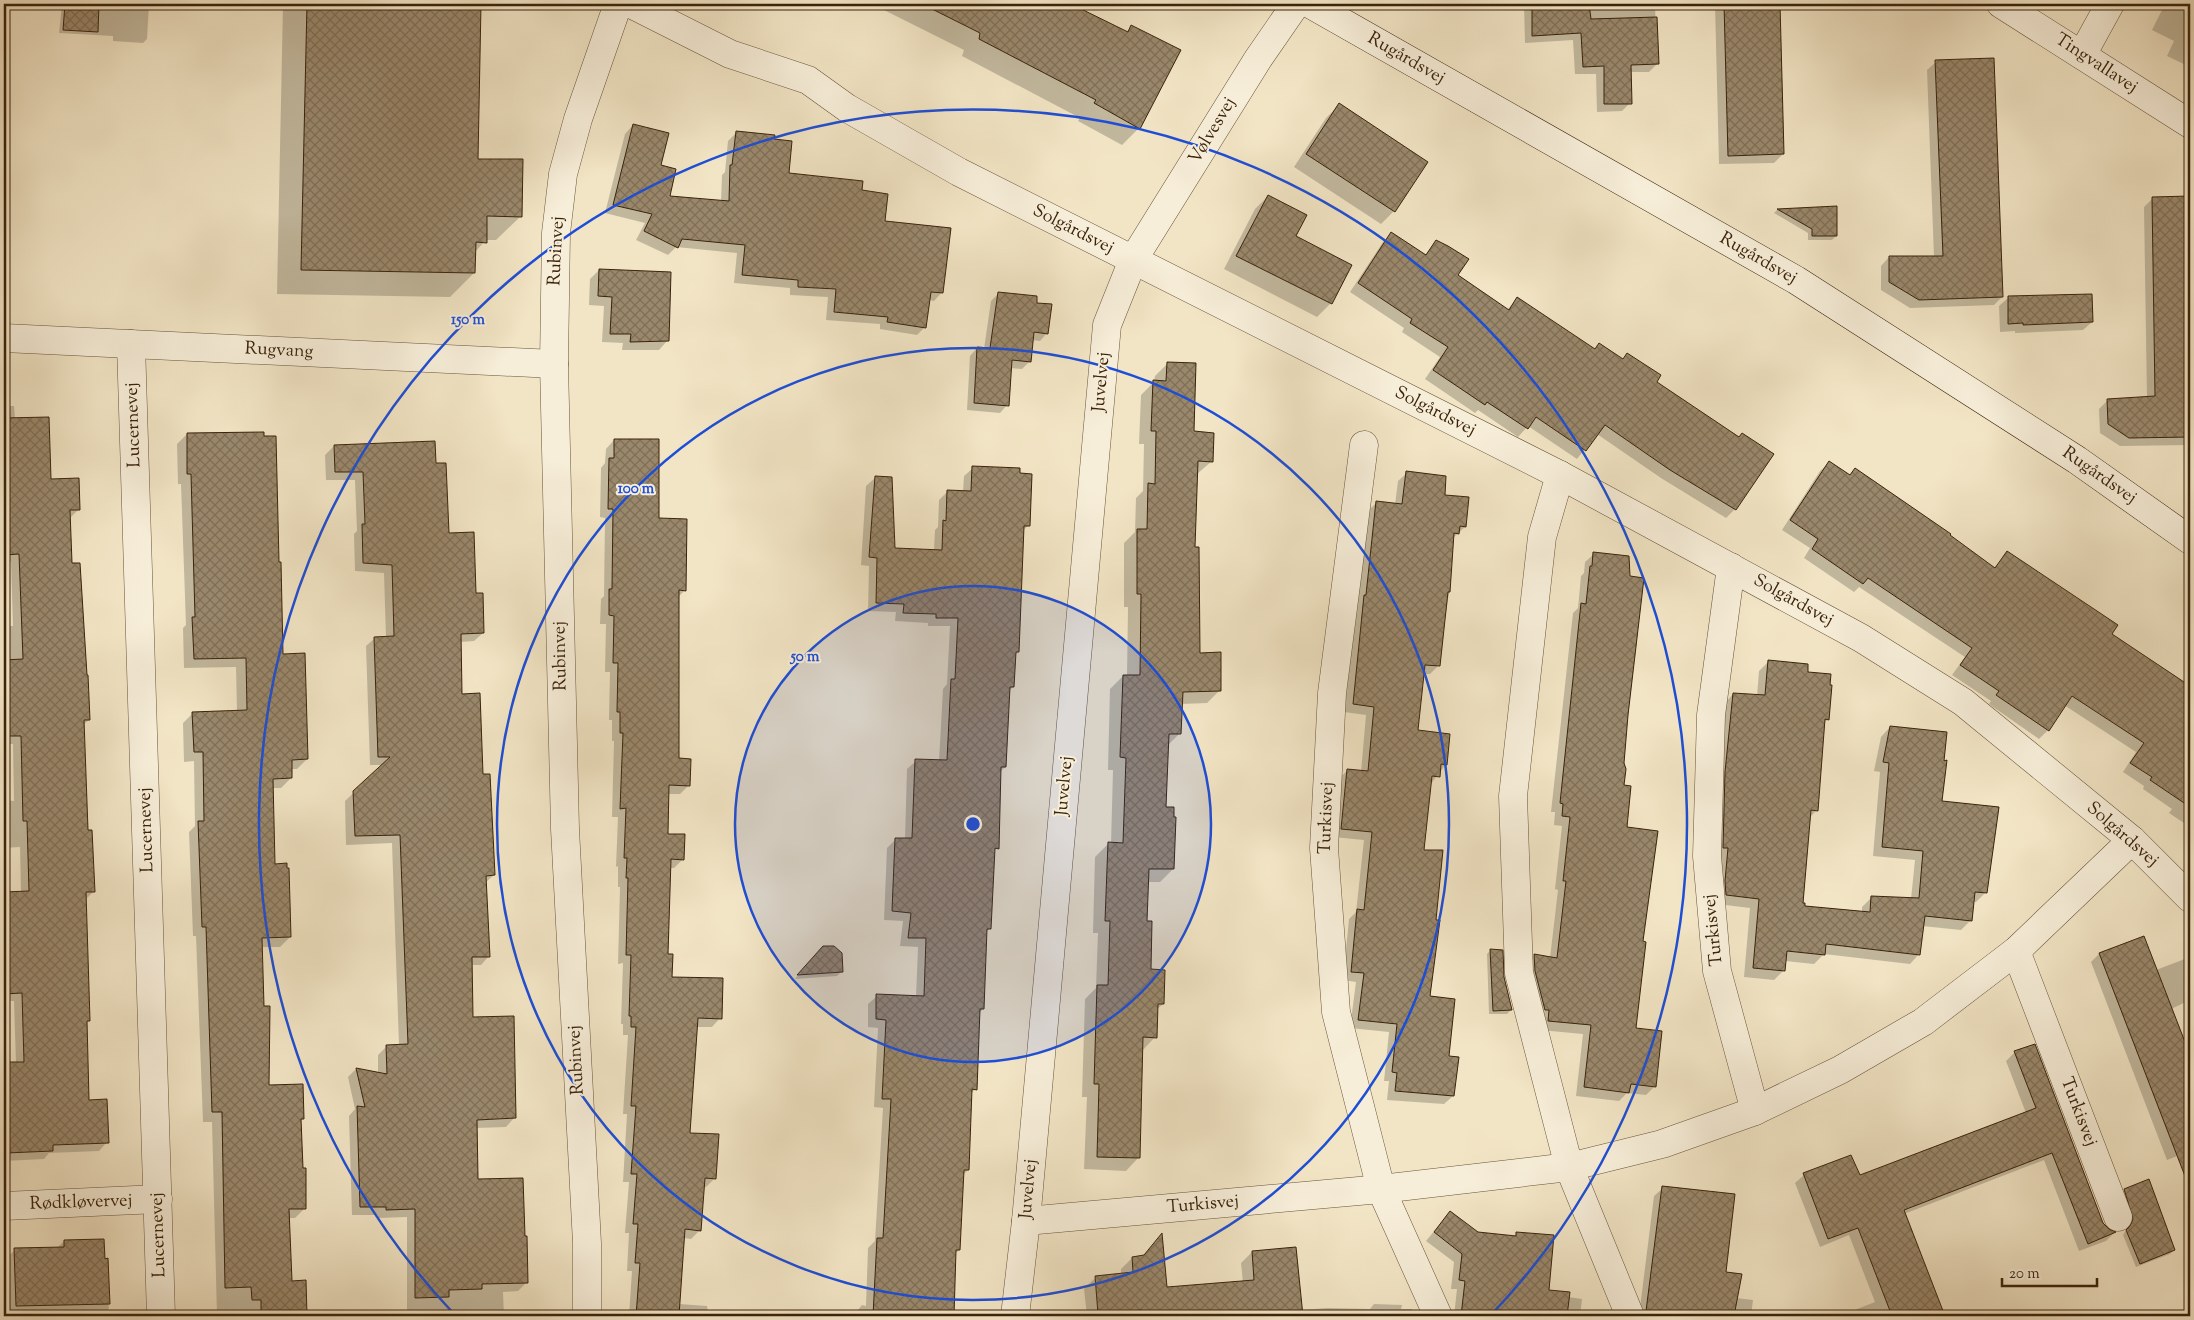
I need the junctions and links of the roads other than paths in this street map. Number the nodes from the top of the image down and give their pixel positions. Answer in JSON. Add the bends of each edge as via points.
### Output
{"nodes":[{"id":1,"x":618,"y":4,"type":"edge"},
{"id":2,"x":631,"y":4,"type":"edge"},
{"id":3,"x":1296,"y":4,"type":"edge"},
{"id":4,"x":1310,"y":4,"type":"edge"},
{"id":5,"x":2001,"y":4,"type":"edge"},
{"id":6,"x":2110,"y":4,"type":"edge"},
{"id":7,"x":2082,"y":55,"type":"junction"},
{"id":8,"x":2190,"y":124,"type":"edge"},
{"id":9,"x":1133,"y":260,"type":"junction"},
{"id":10,"x":4,"y":338,"type":"edge"},
{"id":11,"x":131,"y":344,"type":"junction"},
{"id":12,"x":554,"y":364,"type":"junction"},
{"id":13,"x":1364,"y":445,"type":"dead end"},
{"id":14,"x":1560,"y":475,"type":"junction"},
{"id":15,"x":2190,"y":540,"type":"edge"},
{"id":16,"x":1731,"y":566,"type":"junction"},
{"id":17,"x":2132,"y":840,"type":"junction"},
{"id":18,"x":2190,"y":898,"type":"edge"},
{"id":19,"x":2016,"y":951,"type":"junction"},
{"id":20,"x":1755,"y":1111,"type":"junction"},
{"id":21,"x":1569,"y":1167,"type":"junction"},
{"id":22,"x":1381,"y":1189,"type":"junction"},
{"id":23,"x":158,"y":1199,"type":"junction"},
{"id":24,"x":4,"y":1206,"type":"edge"},
{"id":25,"x":2118,"y":1216,"type":"dead end"},
{"id":26,"x":1026,"y":1221,"type":"junction"},
{"id":27,"x":161,"y":1316,"type":"edge"},
{"id":28,"x":587,"y":1316,"type":"edge"},
{"id":29,"x":1015,"y":1316,"type":"edge"},
{"id":30,"x":1438,"y":1316,"type":"edge"},
{"id":31,"x":1630,"y":1316,"type":"edge"}],
"edges":[{"from":1,"to":12,"type":"street","name":"Rubinvej","via":[[578,119],[563,174],[556,234]]},
{"from":2,"to":9,"type":"street","name":"Solgårdsvej","via":[[730,54],[808,80],[847,108],[959,172]]},
{"from":3,"to":9,"type":"street","name":"Vølvesvej","via":[[1258,58]]},
{"from":4,"to":15,"type":"street","name":"Rugårdsvej","via":[[1796,280],[2076,460]]},
{"from":5,"to":7,"type":"street","name":"Tingvallavej"},
{"from":6,"to":7,"type":"street"},
{"from":7,"to":8,"type":"street","name":"Tingvallavej"},
{"from":9,"to":14,"type":"street","name":"Solgårdsvej"},
{"from":9,"to":26,"type":"street","name":"Juvelvej","via":[[1107,325]]},
{"from":10,"to":11,"type":"street","name":"Rugvang"},
{"from":11,"to":12,"type":"street","name":"Rugvang"},
{"from":11,"to":23,"type":"street","name":"Lucernevej"},
{"from":12,"to":28,"type":"street","name":"Rubinvej","via":[[565,829],[587,1243]]},
{"from":13,"to":22,"type":"street","name":"Turkisvej","via":[[1332,693],[1324,848],[1336,1012]]},
{"from":14,"to":16,"type":"street","name":"Solgårdsvej"},
{"from":14,"to":21,"type":"street","via":[[1542,538],[1513,796],[1520,973]]},
{"from":16,"to":17,"type":"street","name":"Solgårdsvej","via":[[1861,638],[1962,702]]},
{"from":16,"to":20,"type":"street","name":"Turkisvej","via":[[1711,715],[1707,856],[1717,971]]},
{"from":17,"to":18,"type":"street","name":"Solgårdsvej"},
{"from":17,"to":19,"type":"street","name":"Turkisvej"},
{"from":19,"to":20,"type":"street","name":"Turkisvej","via":[[1923,1022],[1840,1070]]},
{"from":19,"to":25,"type":"street","name":"Turkisvej"},
{"from":20,"to":21,"type":"street","name":"Turkisvej","via":[[1662,1144]]},
{"from":21,"to":22,"type":"street","name":"Turkisvej"},
{"from":21,"to":31,"type":"street"},
{"from":22,"to":26,"type":"street","name":"Turkisvej"},
{"from":22,"to":30,"type":"street","name":"Turkisvej"},
{"from":23,"to":24,"type":"street","name":"Rødkløvervej"},
{"from":23,"to":27,"type":"street","name":"Lucernevej"},
{"from":26,"to":29,"type":"street","name":"Juvelvej"}]}
